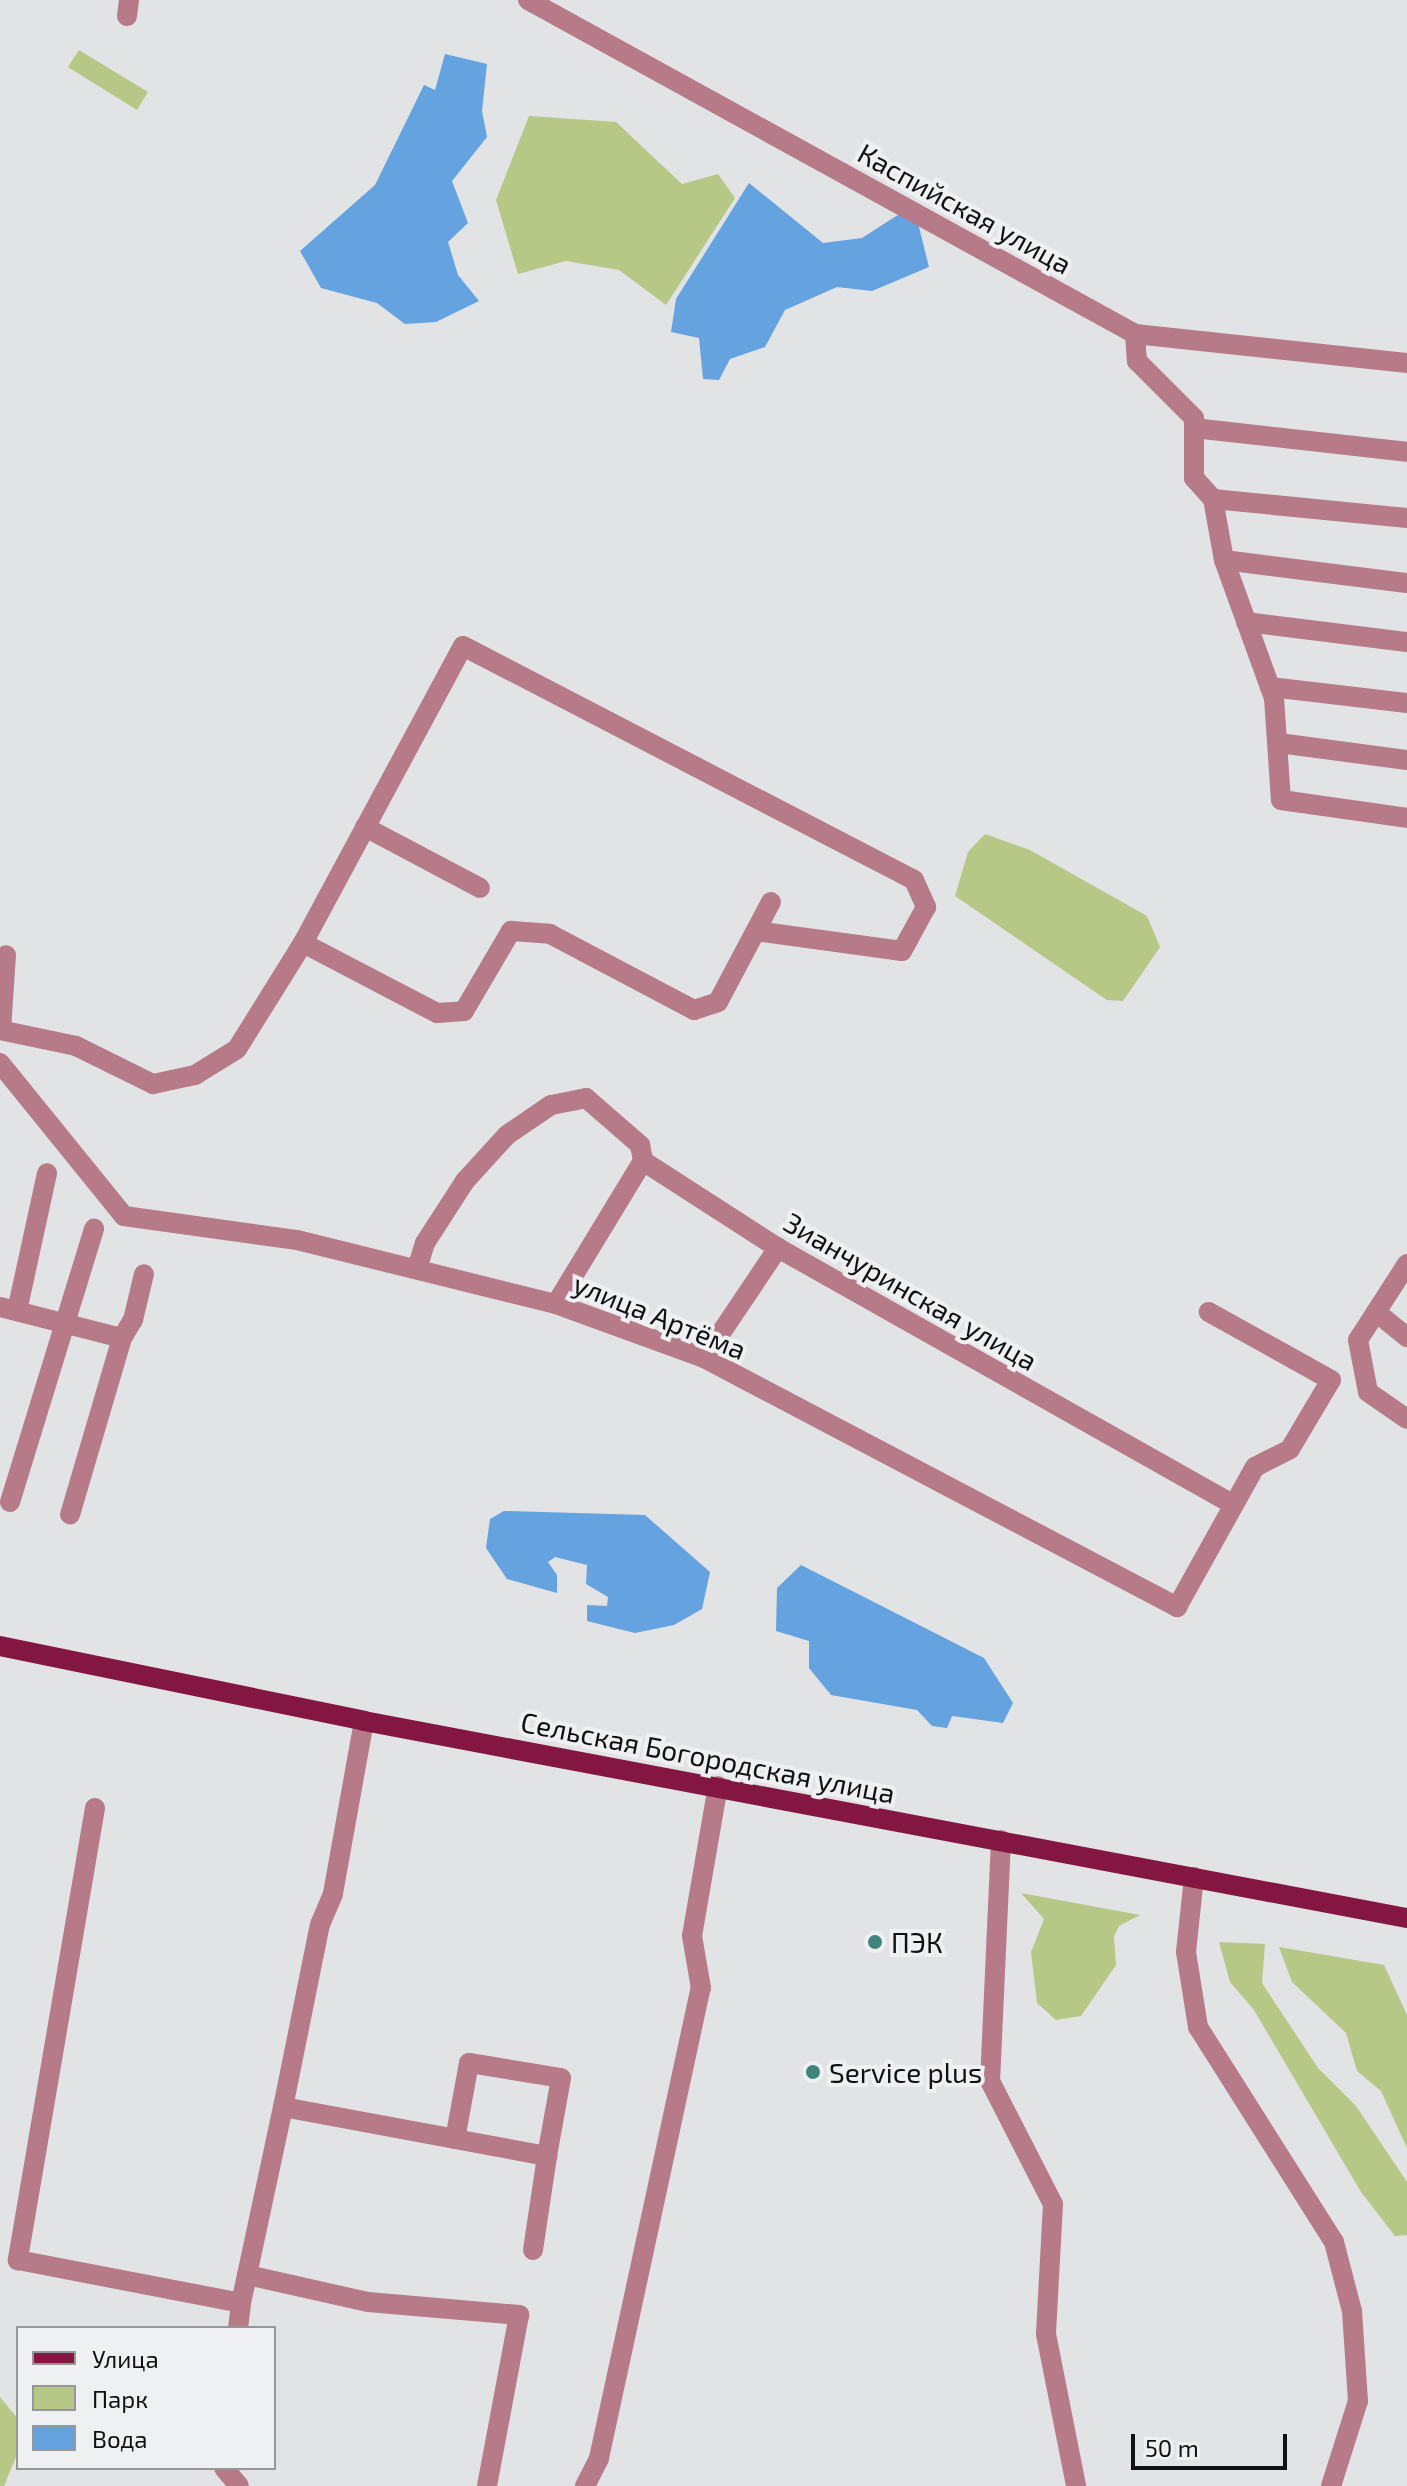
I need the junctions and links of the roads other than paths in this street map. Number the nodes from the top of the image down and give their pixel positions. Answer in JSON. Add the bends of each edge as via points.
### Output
{"nodes":[{"id":1,"x":528,"y":0,"type":"edge"},
{"id":2,"x":1135,"y":334,"type":"junction"},
{"id":3,"x":1407,"y":363,"type":"edge"},
{"id":4,"x":1194,"y":428,"type":"junction"},
{"id":5,"x":1407,"y":452,"type":"edge"},
{"id":6,"x":1213,"y":499,"type":"junction"},
{"id":7,"x":1407,"y":518,"type":"edge"},
{"id":8,"x":1224,"y":560,"type":"junction"},
{"id":9,"x":1407,"y":583,"type":"edge"},
{"id":10,"x":1246,"y":622,"type":"junction"},
{"id":11,"x":1407,"y":642,"type":"edge"},
{"id":12,"x":1270,"y":687,"type":"junction"},
{"id":13,"x":1407,"y":703,"type":"edge"},
{"id":14,"x":1279,"y":743,"type":"junction"},
{"id":15,"x":1407,"y":760,"type":"edge"},
{"id":16,"x":1407,"y":818,"type":"edge"},
{"id":17,"x":365,"y":827,"type":"junction"},
{"id":18,"x":480,"y":888,"type":"dead end"},
{"id":19,"x":771,"y":902,"type":"dead end"},
{"id":20,"x":756,"y":931,"type":"junction"},
{"id":21,"x":303,"y":943,"type":"junction"},
{"id":22,"x":6,"y":955,"type":"dead end"},
{"id":23,"x":1,"y":1030,"type":"edge"},
{"id":24,"x":0,"y":1063,"type":"edge"},
{"id":25,"x":643,"y":1161,"type":"junction"},
{"id":26,"x":47,"y":1173,"type":"dead end"},
{"id":27,"x":94,"y":1229,"type":"dead end"},
{"id":28,"x":778,"y":1248,"type":"junction"},
{"id":29,"x":1407,"y":1264,"type":"edge"},
{"id":30,"x":417,"y":1269,"type":"junction"},
{"id":31,"x":144,"y":1274,"type":"dead end"},
{"id":32,"x":556,"y":1304,"type":"junction"},
{"id":33,"x":5,"y":1310,"type":"edge"},
{"id":34,"x":1209,"y":1312,"type":"dead end"},
{"id":35,"x":1376,"y":1312,"type":"junction"},
{"id":36,"x":64,"y":1323,"type":"junction"},
{"id":37,"x":1407,"y":1337,"type":"edge"},
{"id":38,"x":122,"y":1338,"type":"junction"},
{"id":39,"x":704,"y":1358,"type":"junction"},
{"id":40,"x":1407,"y":1419,"type":"edge"},
{"id":41,"x":10,"y":1502,"type":"dead end"},
{"id":42,"x":1234,"y":1505,"type":"junction"},
{"id":43,"x":70,"y":1515,"type":"dead end"},
{"id":44,"x":0,"y":1646,"type":"edge"},
{"id":45,"x":364,"y":1721,"type":"junction"},
{"id":46,"x":718,"y":1786,"type":"junction"},
{"id":47,"x":95,"y":1808,"type":"dead end"},
{"id":48,"x":1001,"y":1840,"type":"junction"},
{"id":49,"x":1194,"y":1877,"type":"junction"},
{"id":50,"x":1407,"y":1918,"type":"edge"},
{"id":51,"x":283,"y":2107,"type":"junction"},
{"id":52,"x":455,"y":2139,"type":"junction"},
{"id":53,"x":547,"y":2156,"type":"junction"},
{"id":54,"x":533,"y":2250,"type":"dead end"},
{"id":55,"x":247,"y":2275,"type":"junction"},
{"id":56,"x":241,"y":2303,"type":"junction"},
{"id":57,"x":238,"y":2326,"type":"edge"},
{"id":58,"x":226,"y":2470,"type":"edge"},
{"id":59,"x":239,"y":2486,"type":"edge"},
{"id":60,"x":487,"y":2486,"type":"edge"},
{"id":61,"x":585,"y":2486,"type":"edge"},
{"id":62,"x":1076,"y":2486,"type":"edge"},
{"id":63,"x":1331,"y":2486,"type":"edge"}],
"edges":[{"from":1,"to":2,"type":"street","name":"Каспийская улица"},
{"from":2,"to":3,"type":"street","name":"Каспийская улица"},
{"from":2,"to":4,"type":"street","via":[[1137,361],[1194,418]]},
{"from":4,"to":5,"type":"street"},
{"from":4,"to":6,"type":"street","via":[[1194,478]]},
{"from":6,"to":7,"type":"street"},
{"from":6,"to":8,"type":"street"},
{"from":8,"to":9,"type":"street"},
{"from":8,"to":10,"type":"street"},
{"from":10,"to":11,"type":"street"},
{"from":10,"to":12,"type":"street"},
{"from":12,"to":13,"type":"street"},
{"from":12,"to":14,"type":"street"},
{"from":14,"to":15,"type":"street"},
{"from":14,"to":16,"type":"street","via":[[1281,800]]},
{"from":17,"to":18,"type":"street"},
{"from":17,"to":20,"type":"street","via":[[463,646],[914,880],[926,907],[902,951]]},
{"from":17,"to":21,"type":"street"},
{"from":19,"to":20,"type":"street"},
{"from":20,"to":21,"type":"street","via":[[718,1002],[694,1010],[550,934],[511,931],[464,1011],[437,1013]]},
{"from":21,"to":23,"type":"street","via":[[237,1049],[195,1075],[153,1084],[76,1046]]},
{"from":22,"to":23,"type":"street"},
{"from":24,"to":30,"type":"street","name":"улица Артёма","via":[[124,1216],[297,1240]]},
{"from":25,"to":28,"type":"street","name":"Зианчуринская улица"},
{"from":25,"to":30,"type":"street","name":"Зианчуринская улица","via":[[640,1145],[586,1098],[551,1105],[507,1135],[465,1181],[425,1243]]},
{"from":25,"to":32,"type":"street"},
{"from":26,"to":33,"type":"street"},
{"from":27,"to":36,"type":"street"},
{"from":28,"to":39,"type":"street"},
{"from":28,"to":42,"type":"street","name":"Зианчуринская улица"},
{"from":29,"to":35,"type":"street"},
{"from":30,"to":32,"type":"street","name":"улица Артёма"},
{"from":31,"to":38,"type":"street","via":[[133,1320]]},
{"from":32,"to":39,"type":"street","name":"улица Артёма"},
{"from":33,"to":36,"type":"street"},
{"from":34,"to":42,"type":"street","via":[[1331,1380],[1290,1449],[1255,1467]]},
{"from":35,"to":37,"type":"street"},
{"from":35,"to":40,"type":"street","via":[[1358,1340],[1368,1392]]},
{"from":36,"to":38,"type":"street"},
{"from":36,"to":41,"type":"street"},
{"from":38,"to":43,"type":"street"},
{"from":39,"to":42,"type":"street","name":"улица Артёма","via":[[1177,1607]]},
{"from":44,"to":45,"type":"main road","name":"Сельская Богородская улица"},
{"from":45,"to":46,"type":"main road","name":"Сельская Богородская улица"},
{"from":45,"to":51,"type":"street","via":[[333,1894],[320,1924]]},
{"from":46,"to":48,"type":"main road","name":"Сельская Богородская улица"},
{"from":46,"to":61,"type":"street","via":[[692,1936],[701,1988],[599,2458]]},
{"from":47,"to":56,"type":"street","via":[[18,2260]]},
{"from":48,"to":49,"type":"main road","name":"Сельская Богородская улица"},
{"from":48,"to":62,"type":"street","via":[[990,2081],[1053,2204],[1046,2334]]},
{"from":49,"to":50,"type":"main road","name":"Сельская Богородская улица"},
{"from":49,"to":63,"type":"street","via":[[1186,1952],[1198,2027],[1334,2242],[1352,2311],[1358,2401]]},
{"from":51,"to":52,"type":"street"},
{"from":51,"to":55,"type":"street"},
{"from":52,"to":53,"type":"street"},
{"from":52,"to":53,"type":"street","via":[[469,2063],[561,2078]]},
{"from":53,"to":54,"type":"street"},
{"from":55,"to":56,"type":"street"},
{"from":55,"to":60,"type":"street","via":[[368,2302],[519,2315]]},
{"from":56,"to":57,"type":"street"},
{"from":58,"to":59,"type":"street"}]}
